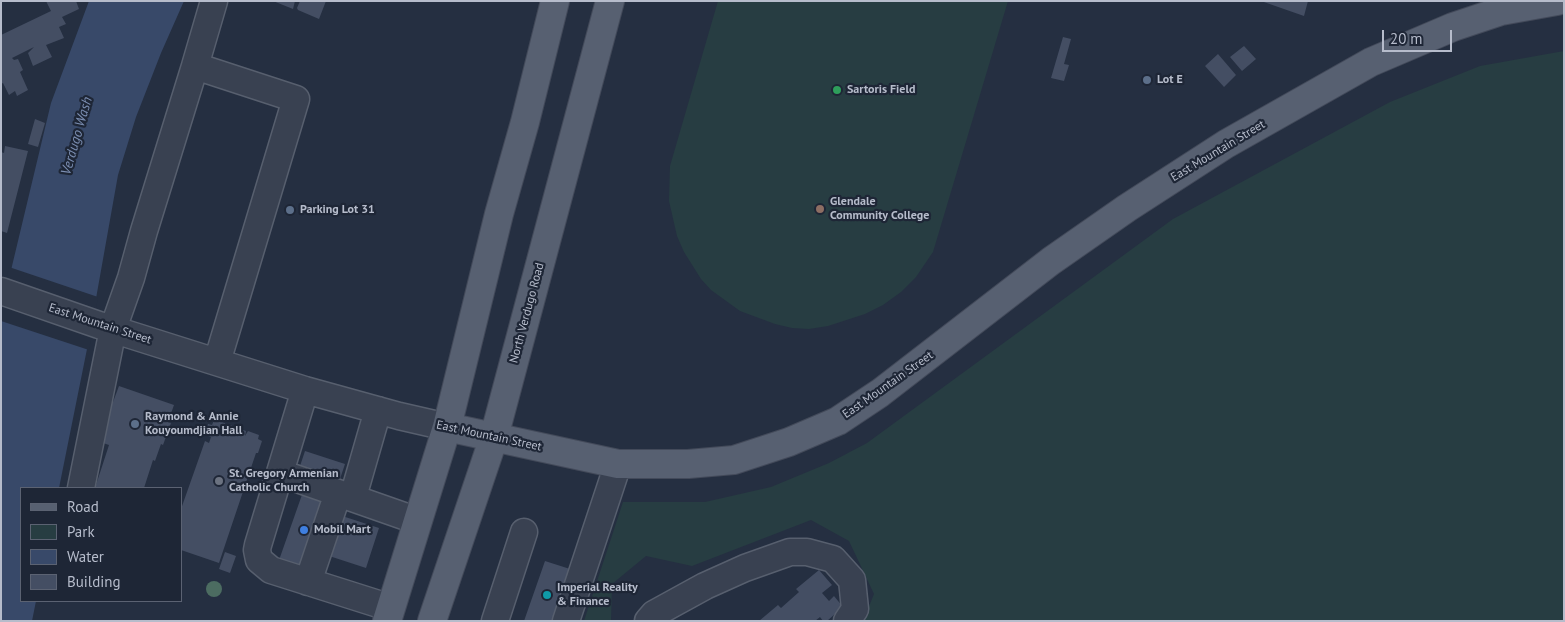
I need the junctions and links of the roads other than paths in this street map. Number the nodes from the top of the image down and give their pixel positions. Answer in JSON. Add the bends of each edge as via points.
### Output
{"nodes":[{"id":1,"x":214,"y":1,"type":"edge"},
{"id":2,"x":555,"y":1,"type":"edge"},
{"id":3,"x":610,"y":1,"type":"edge"},
{"id":4,"x":1557,"y":1,"type":"edge"},
{"id":5,"x":195,"y":66,"type":"junction"},
{"id":6,"x":1,"y":292,"type":"edge"},
{"id":7,"x":106,"y":327,"type":"junction"},
{"id":8,"x":217,"y":362,"type":"junction"},
{"id":9,"x":305,"y":390,"type":"junction"},
{"id":10,"x":378,"y":410,"type":"junction"},
{"id":11,"x":447,"y":427,"type":"junction"},
{"id":12,"x":494,"y":437,"type":"junction"},
{"id":13,"x":618,"y":464,"type":"junction"},
{"id":14,"x":280,"y":473,"type":"junction"},
{"id":15,"x":82,"y":487,"type":"edge"},
{"id":16,"x":345,"y":495,"type":"junction"},
{"id":17,"x":418,"y":521,"type":"junction"},
{"id":18,"x":524,"y":532,"type":"dead end"},
{"id":19,"x":308,"y":582,"type":"junction"},
{"id":20,"x":389,"y":614,"type":"edge"},
{"id":21,"x":651,"y":617,"type":"edge"},
{"id":22,"x":432,"y":621,"type":"edge"},
{"id":23,"x":495,"y":621,"type":"edge"},
{"id":24,"x":566,"y":621,"type":"edge"},
{"id":25,"x":847,"y":621,"type":"edge"}],
"edges":[{"from":1,"to":5,"type":"street"},
{"from":2,"to":11,"type":"main road"},
{"from":3,"to":12,"type":"main road","name":"North Verdugo Road"},
{"from":4,"to":13,"type":"main road","name":"East Mountain Street","via":[[1501,11],[1444,30],[1371,62],[1226,144],[1051,261],[880,394],[838,421],[734,460]]},
{"from":5,"to":7,"type":"street","via":[[131,278]]},
{"from":5,"to":8,"type":"street","via":[[296,99]]},
{"from":6,"to":7,"type":"street","name":"East Mountain Street"},
{"from":7,"to":8,"type":"street","name":"East Mountain Street"},
{"from":7,"to":15,"type":"street"},
{"from":8,"to":9,"type":"street","name":"East Mountain Street"},
{"from":9,"to":10,"type":"street","name":"East Mountain Street"},
{"from":9,"to":14,"type":"street"},
{"from":10,"to":11,"type":"street","name":"East Mountain Street"},
{"from":10,"to":16,"type":"street"},
{"from":11,"to":12,"type":"main road","name":"East Mountain Street"},
{"from":11,"to":17,"type":"main road"},
{"from":12,"to":13,"type":"main road","name":"East Mountain Street"},
{"from":12,"to":22,"type":"main road","name":"North Verdugo Road"},
{"from":13,"to":24,"type":"street"},
{"from":14,"to":16,"type":"street"},
{"from":14,"to":19,"type":"street","via":[[257,555],[271,570]]},
{"from":16,"to":17,"type":"street"},
{"from":16,"to":19,"type":"street"},
{"from":17,"to":20,"type":"main road"},
{"from":18,"to":23,"type":"street"},
{"from":19,"to":20,"type":"street"},
{"from":21,"to":25,"type":"street","via":[[705,586],[745,568],[790,552],[807,552],[833,560],[852,580],[855,609]]}]}
